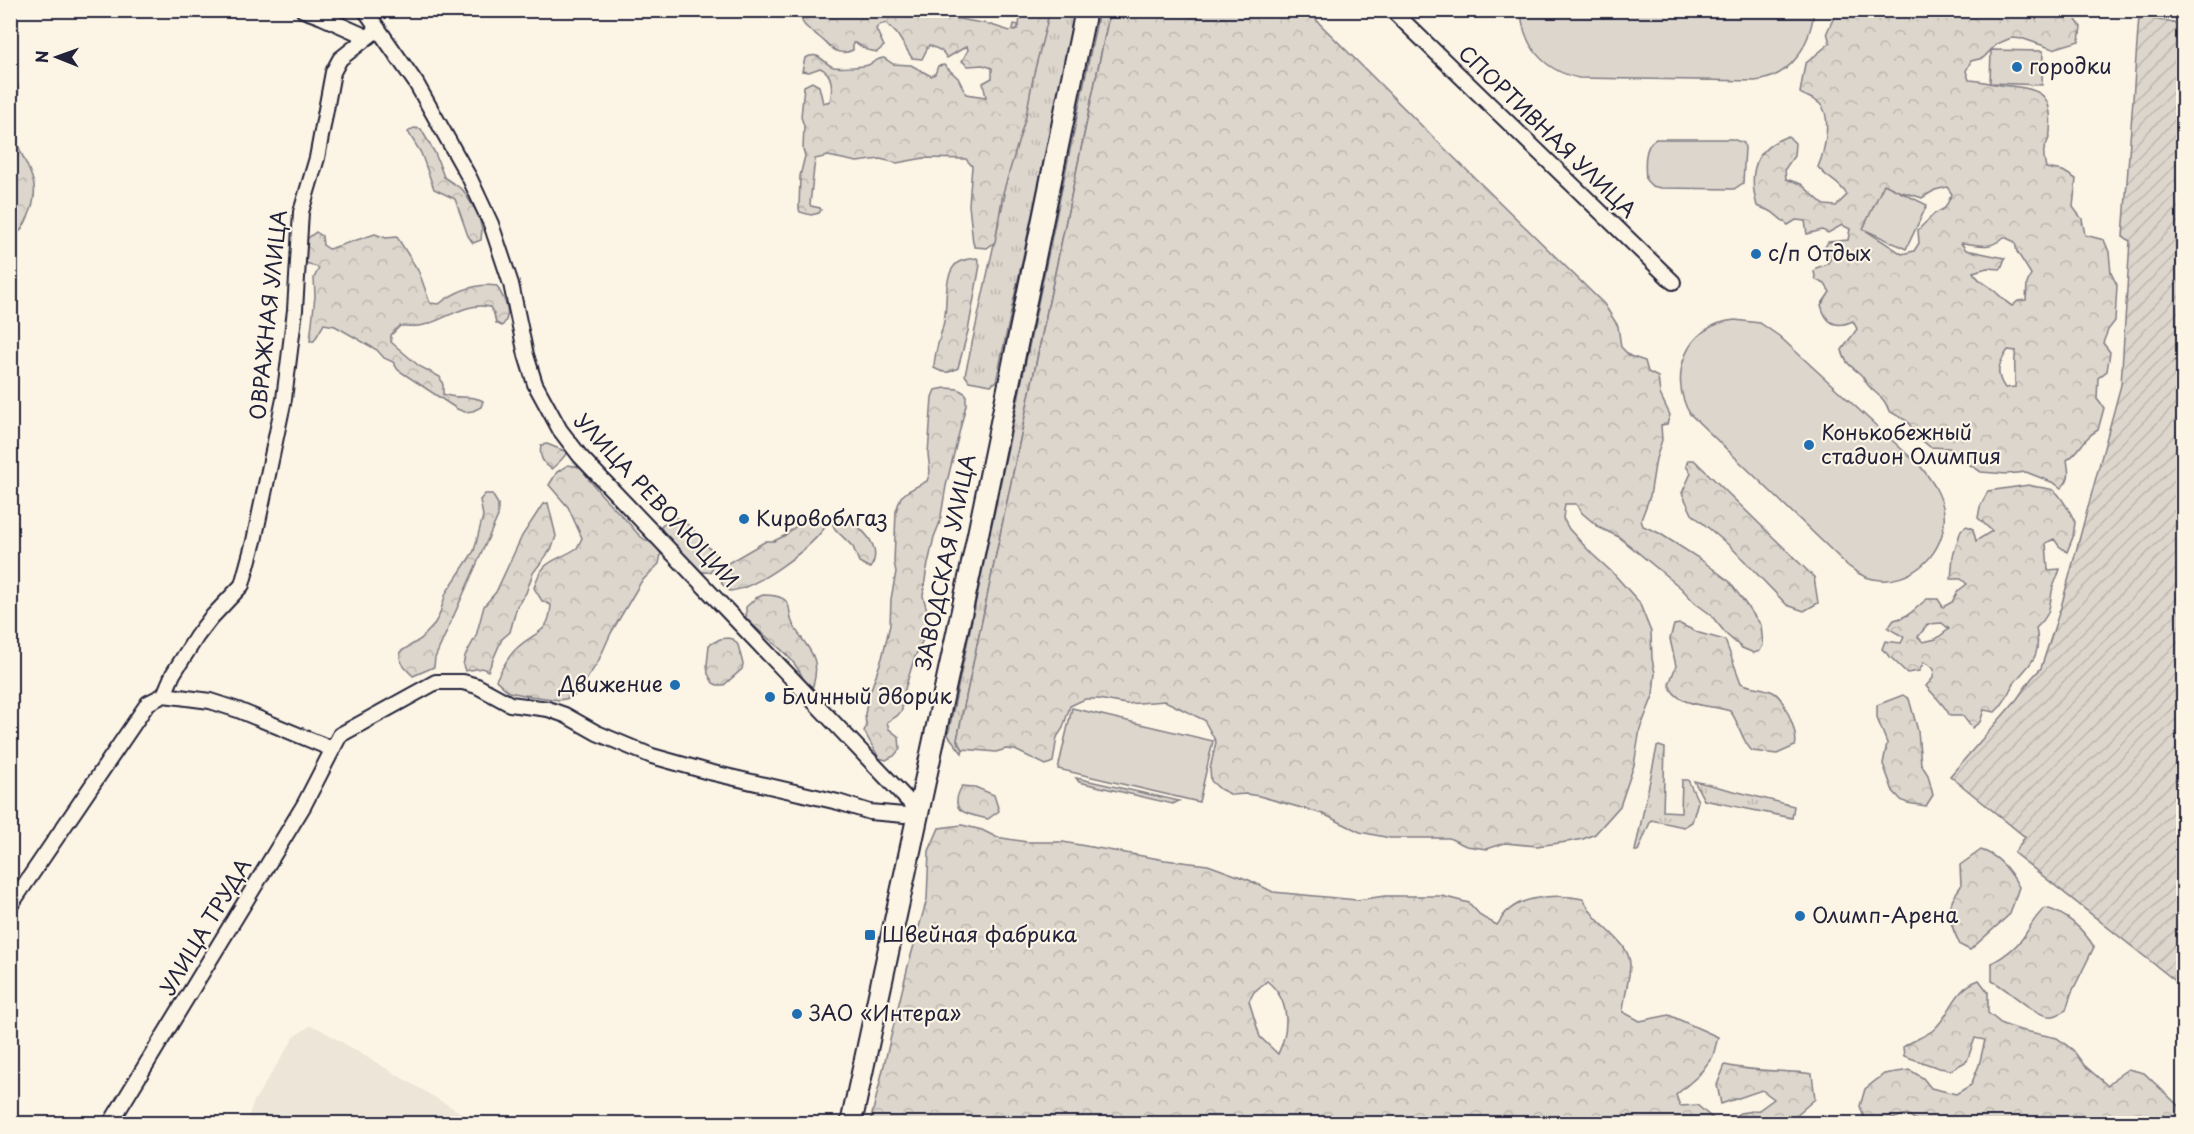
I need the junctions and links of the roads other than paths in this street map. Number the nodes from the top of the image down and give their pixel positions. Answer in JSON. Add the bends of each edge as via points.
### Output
{"nodes":[{"id":1,"x":303,"y":10,"type":"edge"},
{"id":2,"x":365,"y":10,"type":"edge"},
{"id":3,"x":1086,"y":10,"type":"edge"},
{"id":4,"x":1392,"y":10,"type":"edge"},
{"id":5,"x":372,"y":33,"type":"junction"},
{"id":6,"x":1673,"y":282,"type":"dead end"},
{"id":7,"x":164,"y":695,"type":"junction"},
{"id":8,"x":332,"y":749,"type":"junction"},
{"id":9,"x":918,"y":811,"type":"junction"},
{"id":10,"x":10,"y":906,"type":"edge"},
{"id":11,"x":110,"y":1124,"type":"edge"},
{"id":12,"x":851,"y":1124,"type":"edge"}],
"edges":[{"from":1,"to":5,"type":"street"},
{"from":2,"to":5,"type":"street","name":"УЛИЦА РЕВОЛЮЦИИ"},
{"from":3,"to":9,"type":"main road","name":"ЗАВОДСКАЯ УЛИЦА"},
{"from":4,"to":6,"type":"street","name":"СПОРТИВНАЯ УЛИЦА"},
{"from":5,"to":7,"type":"street","name":"ОВРАЖНАЯ УЛИЦА","via":[[340,58],[333,72],[317,158],[303,201],[284,399],[242,585],[197,636]]},
{"from":5,"to":9,"type":"street","name":"УЛИЦА РЕВОЛЮЦИИ","via":[[410,74],[470,178],[511,284],[535,384],[560,430],[593,470]]},
{"from":7,"to":8,"type":"street","via":[[210,701],[238,710]]},
{"from":7,"to":10,"type":"street","via":[[148,703]]},
{"from":8,"to":9,"type":"street","name":"УЛИЦА ТРУДА","via":[[340,735],[436,681],[464,682],[510,704],[565,715],[652,756],[870,812],[904,815]]},
{"from":8,"to":11,"type":"street","name":"УЛИЦА ТРУДА","via":[[304,805]]},
{"from":9,"to":12,"type":"main road","name":"ЗАВОДСКАЯ УЛИЦА"}]}
